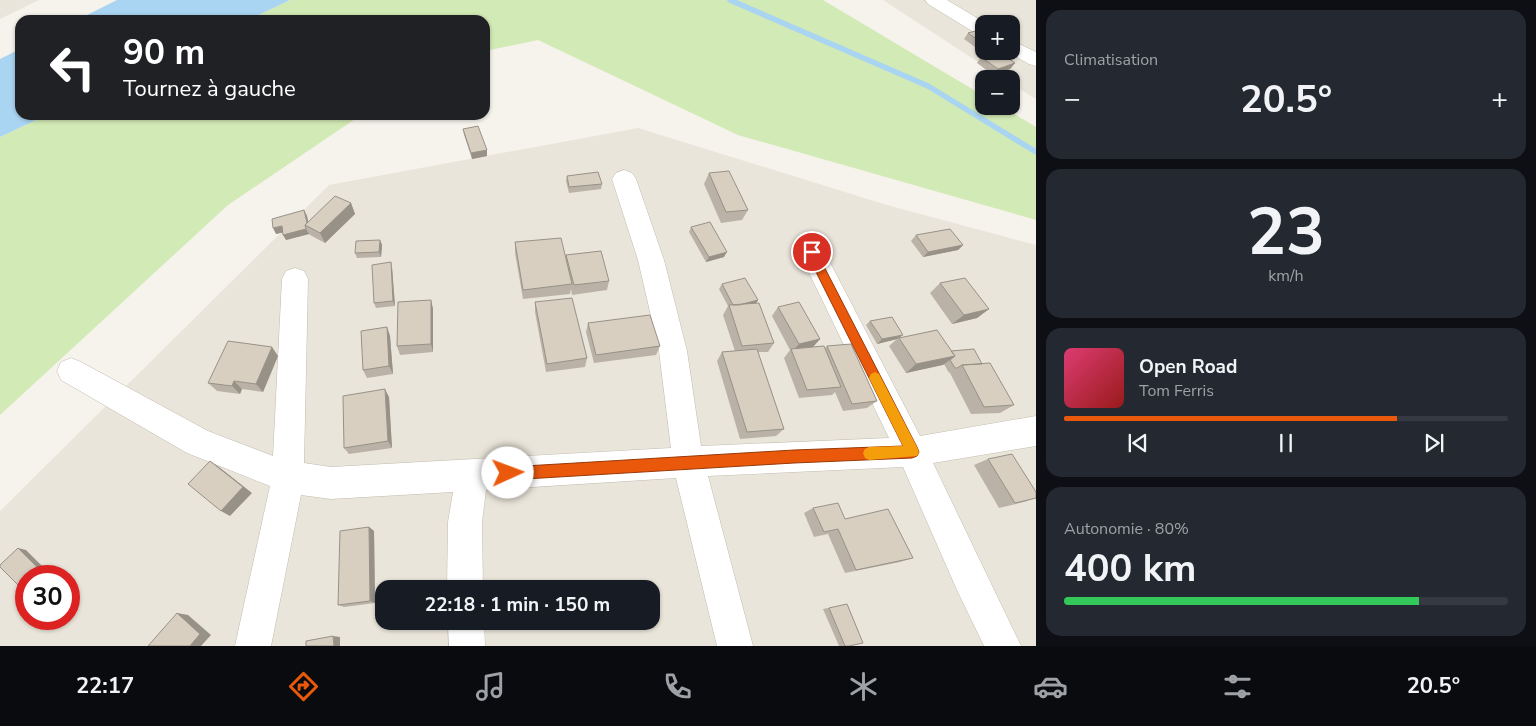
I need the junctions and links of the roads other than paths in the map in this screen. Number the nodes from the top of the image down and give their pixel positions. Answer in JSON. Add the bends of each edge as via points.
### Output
{"nodes":[{"id":1,"x":934,"y":0,"type":"edge"},
{"id":2,"x":975,"y":25,"type":"edge"},
{"id":3,"x":1020,"y":51,"type":"edge"},
{"id":4,"x":1036,"y":60,"type":"edge"},
{"id":5,"x":624,"y":179,"type":"dead end"},
{"id":6,"x":812,"y":252,"type":"dead end"},
{"id":7,"x":295,"y":279,"type":"dead end"},
{"id":8,"x":71,"y":370,"type":"dead end"},
{"id":9,"x":1036,"y":431,"type":"edge"},
{"id":10,"x":912,"y":452,"type":"junction"},
{"id":11,"x":688,"y":462,"type":"junction"},
{"id":12,"x":472,"y":475,"type":"junction"},
{"id":13,"x":288,"y":477,"type":"junction"},
{"id":14,"x":465,"y":580,"type":"edge"},
{"id":15,"x":466,"y":630,"type":"edge"},
{"id":16,"x":253,"y":646,"type":"edge"},
{"id":17,"x":467,"y":646,"type":"edge"},
{"id":18,"x":735,"y":646,"type":"edge"},
{"id":19,"x":1003,"y":646,"type":"edge"}],
"edges":[{"from":1,"to":2,"type":"street"},
{"from":3,"to":4,"type":"street"},
{"from":5,"to":11,"type":"street","via":[[651,260],[673,351]]},
{"from":6,"to":10,"type":"street"},
{"from":7,"to":13,"type":"street"},
{"from":8,"to":13,"type":"street","via":[[198,442]]},
{"from":9,"to":10,"type":"street"},
{"from":10,"to":11,"type":"street"},
{"from":10,"to":19,"type":"street"},
{"from":11,"to":12,"type":"street"},
{"from":11,"to":18,"type":"street"},
{"from":12,"to":13,"type":"street","via":[[331,483]]},
{"from":12,"to":14,"type":"street","via":[[465,522]]},
{"from":13,"to":16,"type":"street"},
{"from":15,"to":17,"type":"street"}]}
